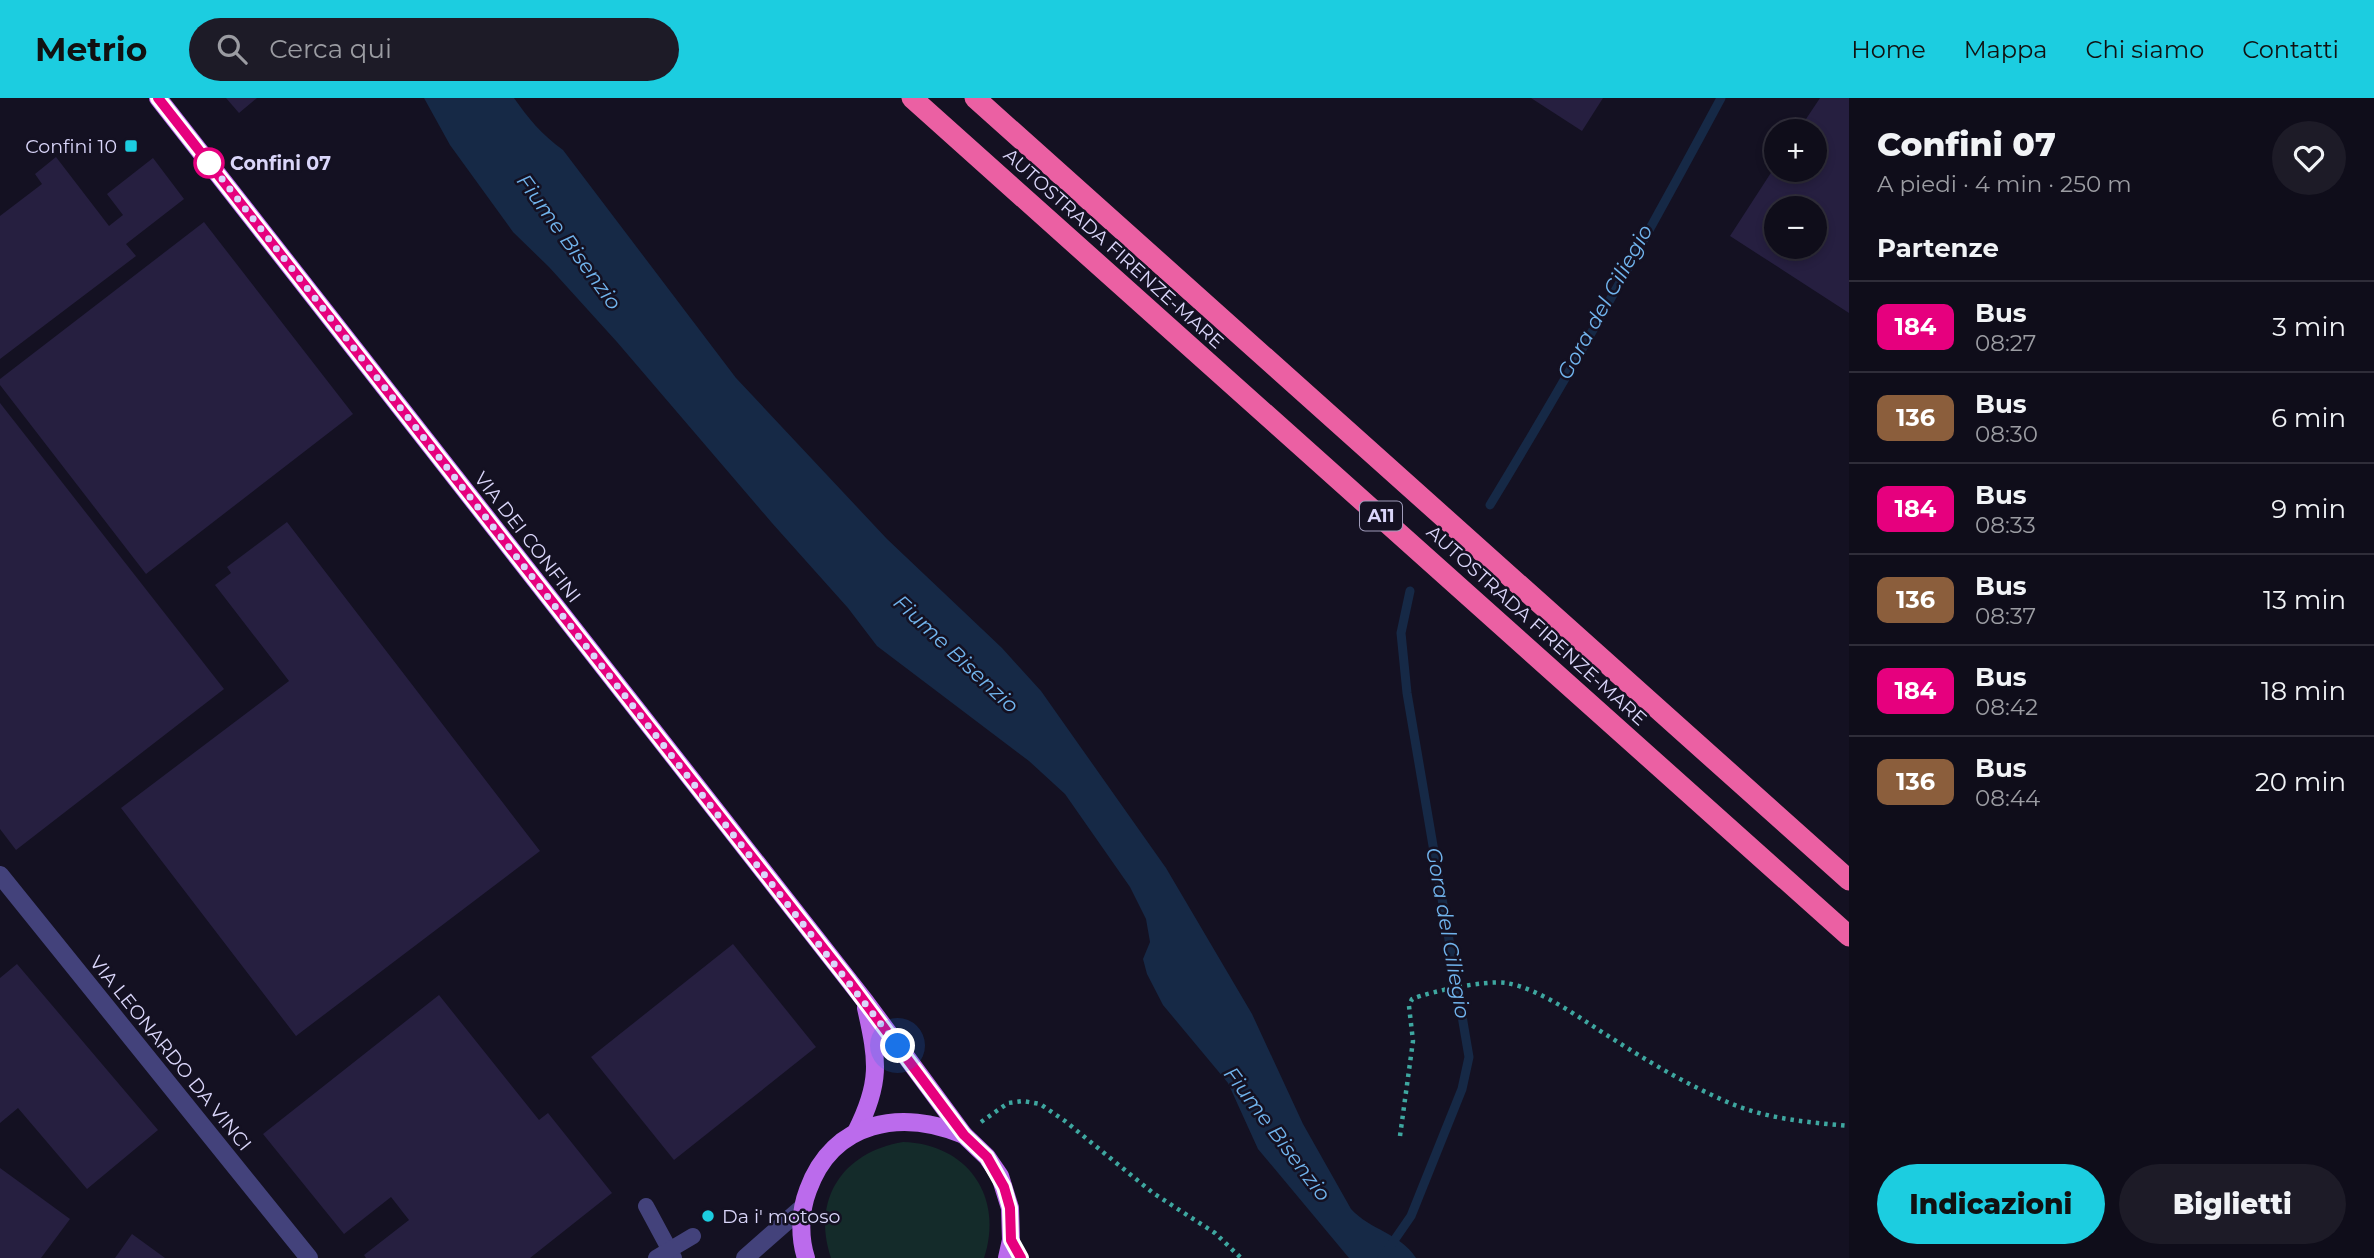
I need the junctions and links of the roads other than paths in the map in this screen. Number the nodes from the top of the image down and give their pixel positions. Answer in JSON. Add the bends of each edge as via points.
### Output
{"nodes":[{"id":1,"x":158,"y":98,"type":"edge"},
{"id":2,"x":912,"y":98,"type":"edge"},
{"id":3,"x":975,"y":98,"type":"edge"},
{"id":4,"x":0,"y":875,"type":"edge"},
{"id":5,"x":1849,"y":880,"type":"edge"},
{"id":6,"x":1849,"y":936,"type":"edge"},
{"id":7,"x":865,"y":1001,"type":"junction"},
{"id":8,"x":856,"y":1132,"type":"junction"},
{"id":9,"x":964,"y":1135,"type":"junction"},
{"id":10,"x":646,"y":1206,"type":"dead end"},
{"id":11,"x":803,"y":1207,"type":"junction"},
{"id":12,"x":693,"y":1236,"type":"dead end"},
{"id":13,"x":1009,"y":1249,"type":"edge"},
{"id":14,"x":667,"y":1255,"type":"edge"},
{"id":15,"x":309,"y":1258,"type":"edge"},
{"id":16,"x":746,"y":1258,"type":"edge"},
{"id":17,"x":806,"y":1258,"type":"edge"},
{"id":18,"x":1021,"y":1258,"type":"edge"}],
"edges":[{"from":1,"to":7,"type":"main road","name":"VIA DEI CONFINI"},
{"from":2,"to":6,"type":"highway","name":"AUTOSTRADA FIRENZE-MARE","number":"A11"},
{"from":3,"to":5,"type":"highway","name":"AUTOSTRADA FIRENZE-MARE","number":"A11"},
{"from":4,"to":15,"type":"street","name":"VIA LEONARDO DA VINCI"},
{"from":7,"to":8,"type":"main road","name":"VIA DEI CONFINI","via":[[876,1074]]},
{"from":7,"to":9,"type":"main road","name":"VIA DEI CONFINI"},
{"from":8,"to":9,"type":"main road","name":"VIA DEI CONFINI","via":[[920,1122]]},
{"from":8,"to":11,"type":"main road","name":"VIA DEI CONFINI","via":[[820,1165]]},
{"from":9,"to":13,"type":"main road","name":"VIA DEI CONFINI","via":[[1000,1176],[1010,1208]]},
{"from":10,"to":14,"type":"lane"},
{"from":11,"to":16,"type":"street"},
{"from":11,"to":17,"type":"main road","name":"VIA DEI CONFINI"},
{"from":12,"to":14,"type":"lane"},
{"from":13,"to":18,"type":"main road","name":"VIA DEI CONFINI"}]}
